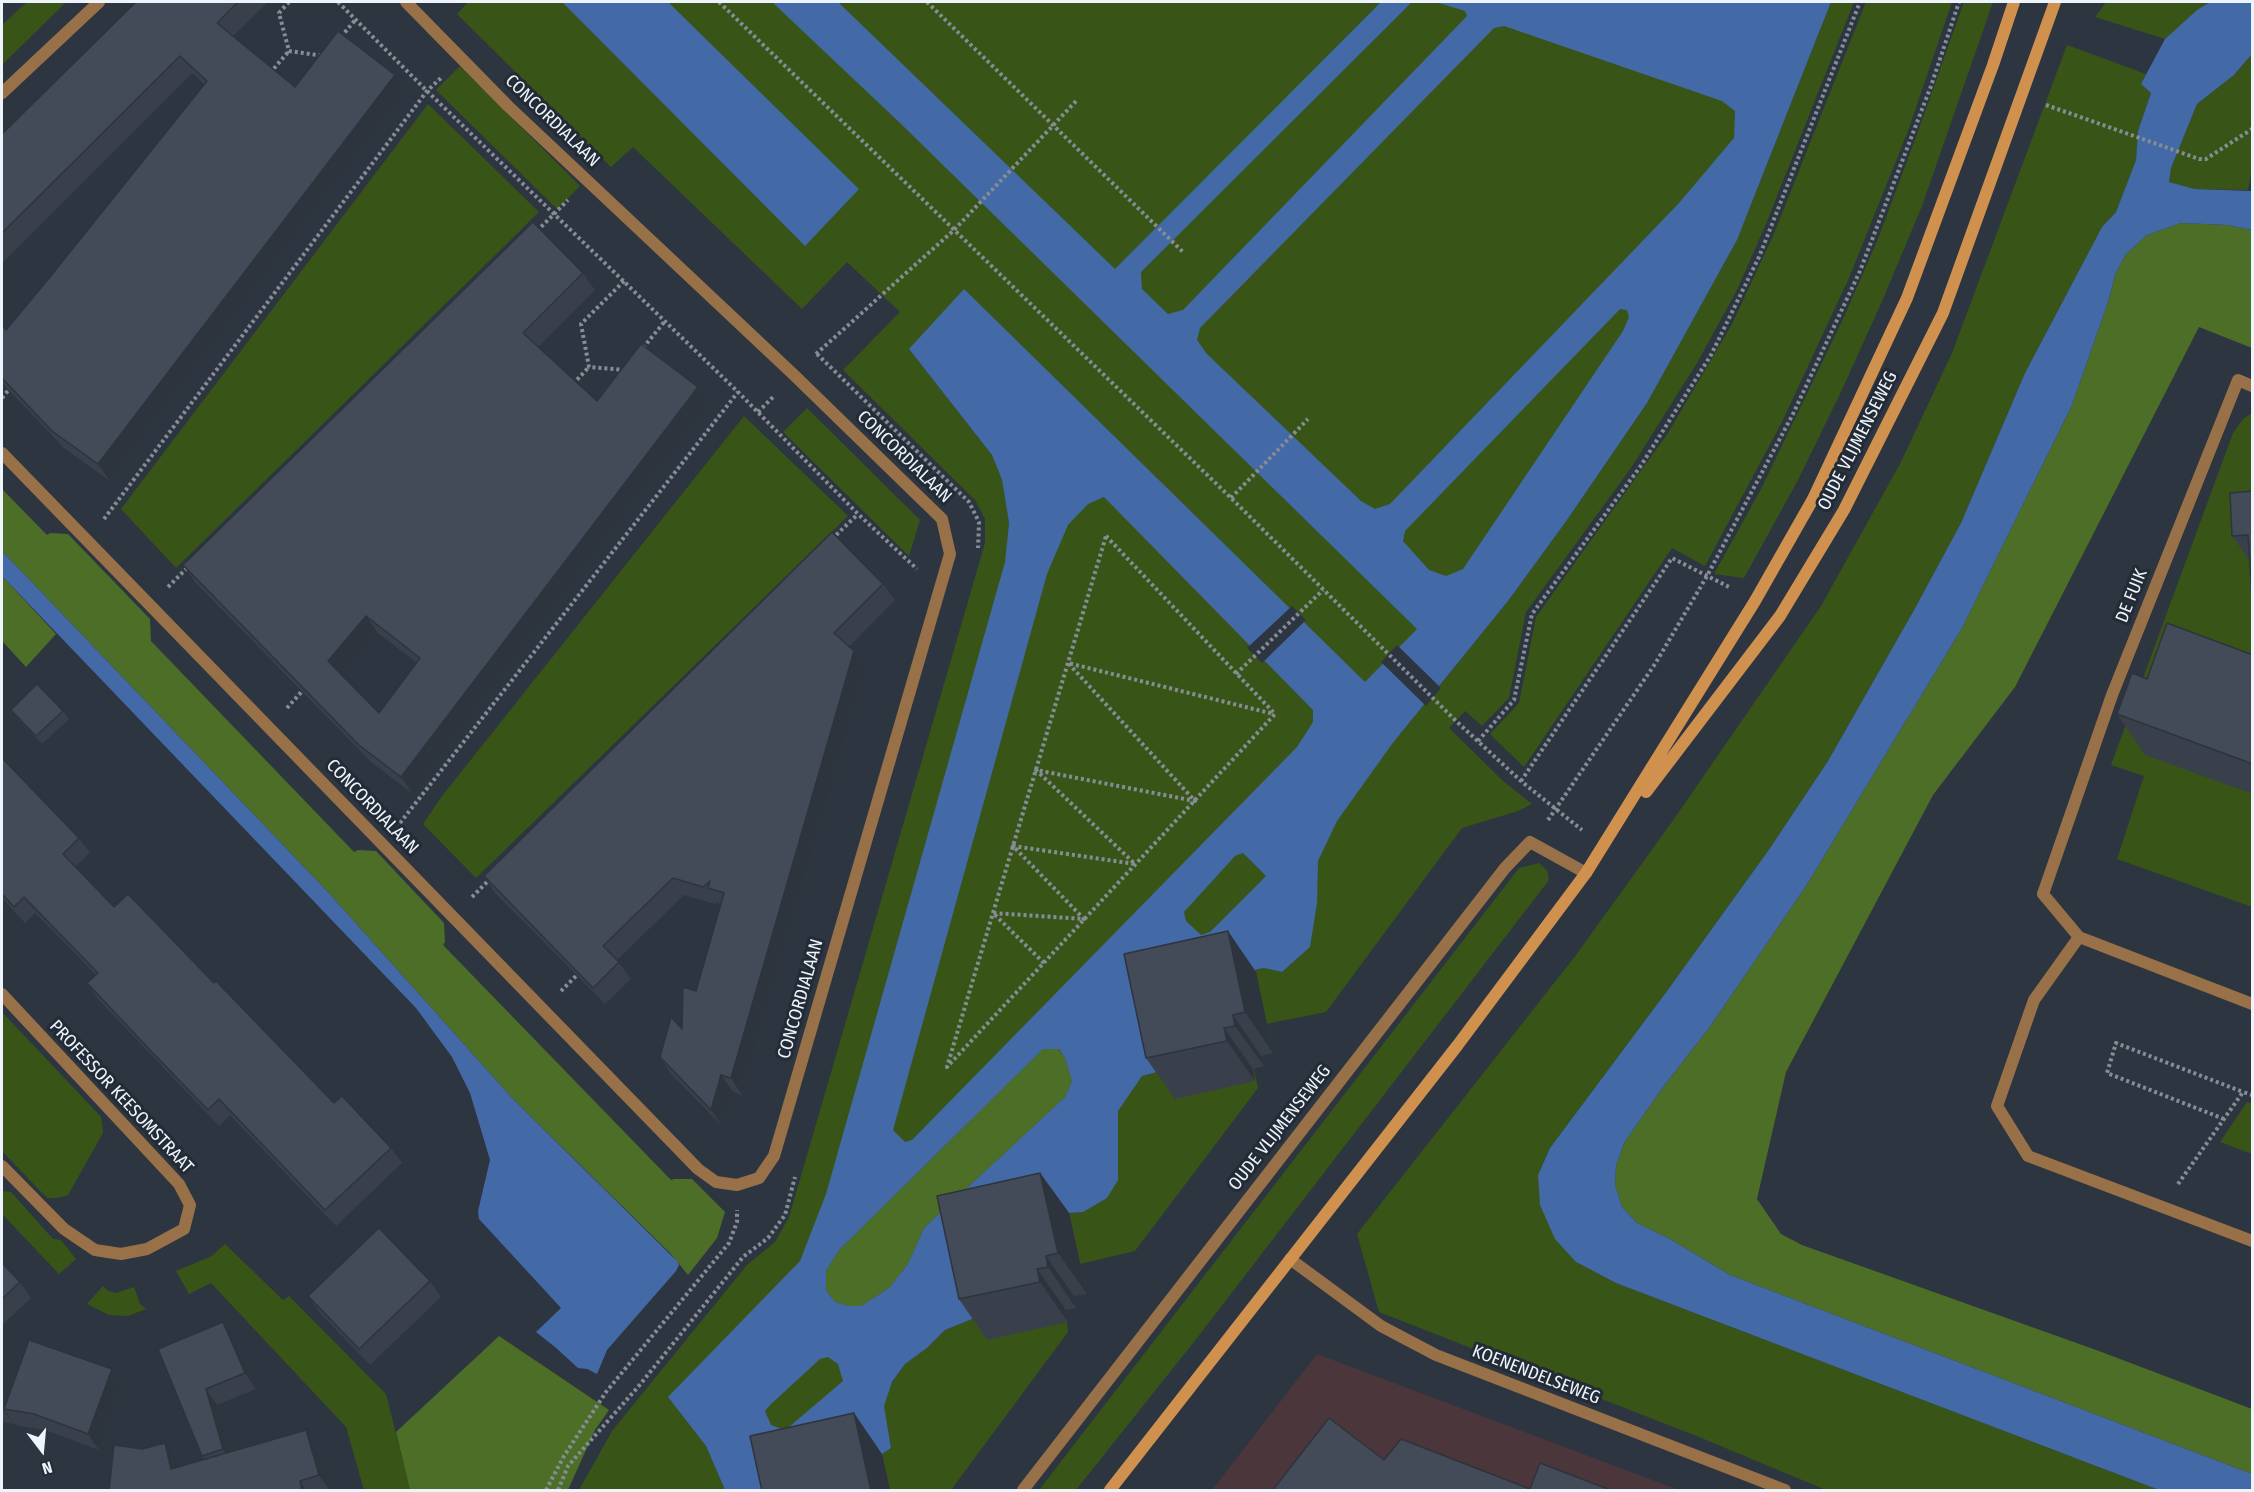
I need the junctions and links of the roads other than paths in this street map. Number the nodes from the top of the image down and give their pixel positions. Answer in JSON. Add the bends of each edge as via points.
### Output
{"nodes":[{"id":1,"x":99,"y":2,"type":"edge"},
{"id":2,"x":406,"y":2,"type":"edge"},
{"id":3,"x":2014,"y":2,"type":"edge"},
{"id":4,"x":2055,"y":2,"type":"edge"},
{"id":5,"x":2,"y":93,"type":"edge"},
{"id":6,"x":2253,"y":386,"type":"edge"},
{"id":7,"x":2,"y":453,"type":"edge"},
{"id":8,"x":1603,"y":848,"type":"junction"},
{"id":9,"x":1586,"y":873,"type":"junction"},
{"id":10,"x":2079,"y":937,"type":"junction"},
{"id":11,"x":2,"y":994,"type":"edge"},
{"id":12,"x":2253,"y":1004,"type":"edge"},
{"id":13,"x":2,"y":1166,"type":"edge"},
{"id":14,"x":2253,"y":1241,"type":"edge"},
{"id":15,"x":1290,"y":1259,"type":"junction"},
{"id":16,"x":1023,"y":1491,"type":"edge"},
{"id":17,"x":1110,"y":1491,"type":"edge"},
{"id":18,"x":1785,"y":1491,"type":"edge"}],
"edges":[{"from":1,"to":5,"type":"street"},
{"from":2,"to":7,"type":"street","name":"CONCORDIALAAN","via":[[508,106],[942,519],[950,554],[774,1156],[759,1178],[737,1185],[716,1182],[698,1169]]},
{"from":3,"to":8,"type":"street","name":"OUDE VLIJMENSEWEG","via":[[1907,298],[1813,498],[1755,601]]},
{"from":4,"to":8,"type":"street","name":"OUDE VLIJMENSEWEG","via":[[1943,313],[1844,510],[1780,616]]},
{"from":6,"to":10,"type":"street","name":"DE FUIK","via":[[2238,380],[2112,695],[2043,894]]},
{"from":8,"to":9,"type":"street","name":"OUDE VLIJMENSEWEG"},
{"from":9,"to":15,"type":"street","name":"OUDE VLIJMENSEWEG"},
{"from":9,"to":16,"type":"street","name":"OUDE VLIJMENSEWEG","via":[[1530,842],[1505,868]]},
{"from":10,"to":12,"type":"street"},
{"from":10,"to":14,"type":"street","via":[[2034,1000],[1997,1106],[2028,1156]]},
{"from":11,"to":13,"type":"street","name":"PROFESSOR KEESOMSTRAAT","via":[[179,1184],[190,1206],[183,1229],[147,1249],[121,1254],[95,1250],[64,1229]]},
{"from":15,"to":17,"type":"street","name":"OUDE VLIJMENSEWEG"},
{"from":15,"to":18,"type":"street","name":"KOENENDELSEWEG","via":[[1381,1326],[1436,1355]]}]}
